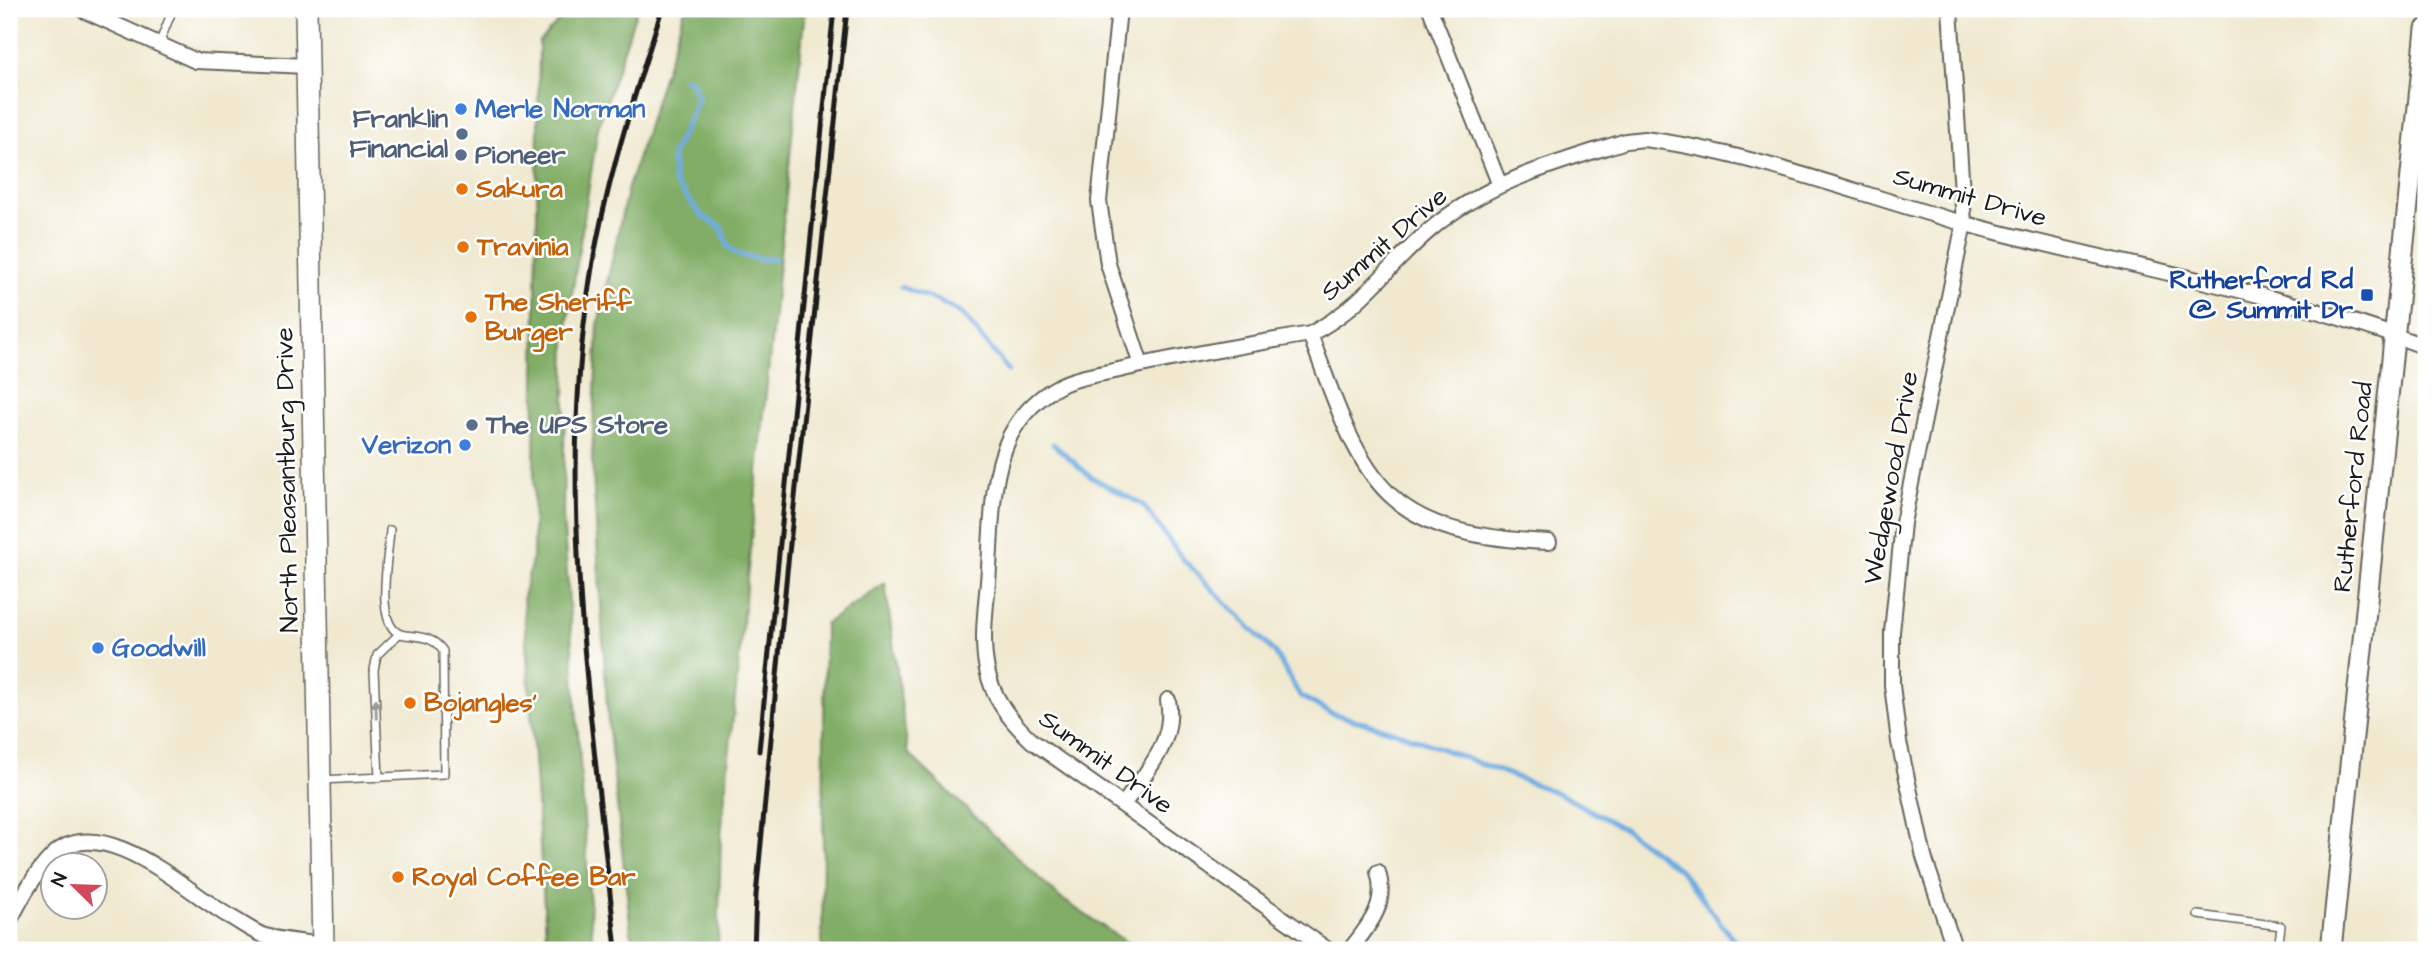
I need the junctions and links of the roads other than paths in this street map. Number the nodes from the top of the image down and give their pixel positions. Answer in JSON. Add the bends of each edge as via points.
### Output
{"nodes":[{"id":1,"x":81,"y":9,"type":"edge"},
{"id":2,"x":173,"y":9,"type":"edge"},
{"id":3,"x":306,"y":9,"type":"edge"},
{"id":4,"x":1119,"y":9,"type":"edge"},
{"id":5,"x":1430,"y":9,"type":"edge"},
{"id":6,"x":1950,"y":9,"type":"edge"},
{"id":7,"x":2426,"y":29,"type":"edge"},
{"id":8,"x":159,"y":44,"type":"junction"},
{"id":9,"x":2425,"y":62,"type":"edge"},
{"id":10,"x":307,"y":66,"type":"junction"},
{"id":11,"x":1499,"y":183,"type":"junction"},
{"id":12,"x":1964,"y":223,"type":"junction"},
{"id":13,"x":1310,"y":334,"type":"junction"},
{"id":14,"x":2395,"y":335,"type":"junction"},
{"id":15,"x":2426,"y":347,"type":"edge"},
{"id":16,"x":1141,"y":365,"type":"junction"},
{"id":17,"x":390,"y":530,"type":"dead end"},
{"id":18,"x":1549,"y":542,"type":"dead end"},
{"id":19,"x":398,"y":635,"type":"junction"},
{"id":20,"x":1168,"y":700,"type":"dead end"},
{"id":21,"x":379,"y":778,"type":"junction"},
{"id":22,"x":320,"y":780,"type":"junction"},
{"id":23,"x":1123,"y":805,"type":"junction"},
{"id":24,"x":1378,"y":872,"type":"dead end"},
{"id":25,"x":2198,"y":915,"type":"dead end"},
{"id":26,"x":9,"y":922,"type":"edge"},
{"id":27,"x":323,"y":947,"type":"edge"},
{"id":28,"x":1328,"y":950,"type":"edge"},
{"id":29,"x":1350,"y":950,"type":"edge"},
{"id":30,"x":1955,"y":950,"type":"edge"},
{"id":31,"x":2278,"y":950,"type":"edge"},
{"id":32,"x":2331,"y":950,"type":"edge"}],
"edges":[{"from":1,"to":8,"type":"street"},
{"from":2,"to":8,"type":"lane"},
{"from":3,"to":10,"type":"main road","name":"North Pleasantburg Drive"},
{"from":4,"to":16,"type":"street","via":[[1098,201],[1108,264]]},
{"from":5,"to":11,"type":"street"},
{"from":6,"to":12,"type":"street","name":"Wedgewood Drive"},
{"from":7,"to":9,"type":"street","name":"Rutherford Road"},
{"from":8,"to":10,"type":"street","via":[[196,61]]},
{"from":9,"to":14,"type":"street","name":"Rutherford Road"},
{"from":10,"to":22,"type":"main road","name":"North Pleasantburg Drive"},
{"from":11,"to":12,"type":"street","name":"Summit Drive","via":[[1644,139],[1808,177]]},
{"from":11,"to":13,"type":"street","name":"Summit Drive","via":[[1432,228],[1361,301]]},
{"from":12,"to":14,"type":"street","name":"Summit Drive"},
{"from":12,"to":30,"type":"street","name":"Wedgewood Drive","via":[[1903,523],[1892,643],[1892,685],[1906,779],[1924,857]]},
{"from":13,"to":16,"type":"street","name":"Summit Drive"},
{"from":13,"to":18,"type":"street","via":[[1363,464],[1391,498],[1424,520],[1448,529]]},
{"from":14,"to":15,"type":"street","name":"Summit Drive"},
{"from":14,"to":32,"type":"street","name":"Rutherford Road"},
{"from":16,"to":23,"type":"street","name":"Summit Drive","via":[[1063,384],[1035,401],[1023,415],[1001,460],[984,620],[986,673],[1008,719]]},
{"from":17,"to":19,"type":"lane","via":[[384,612]]},
{"from":21,"to":19,"type":"lane","one_way":true,"via":[[374,670],[377,655]]},
{"from":19,"to":21,"type":"lane","via":[[428,638],[443,651],[444,775]]},
{"from":20,"to":23,"type":"street","via":[[1164,746]]},
{"from":21,"to":22,"type":"lane"},
{"from":22,"to":27,"type":"main road","name":"North Pleasantburg Drive"},
{"from":23,"to":28,"type":"street","name":"Summit Drive"},
{"from":24,"to":29,"type":"street","via":[[1378,912]]},
{"from":25,"to":31,"type":"lane","via":[[2281,926]]},
{"from":26,"to":27,"type":"street","via":[[54,855],[73,844],[94,841],[122,847],[264,935]]}]}
